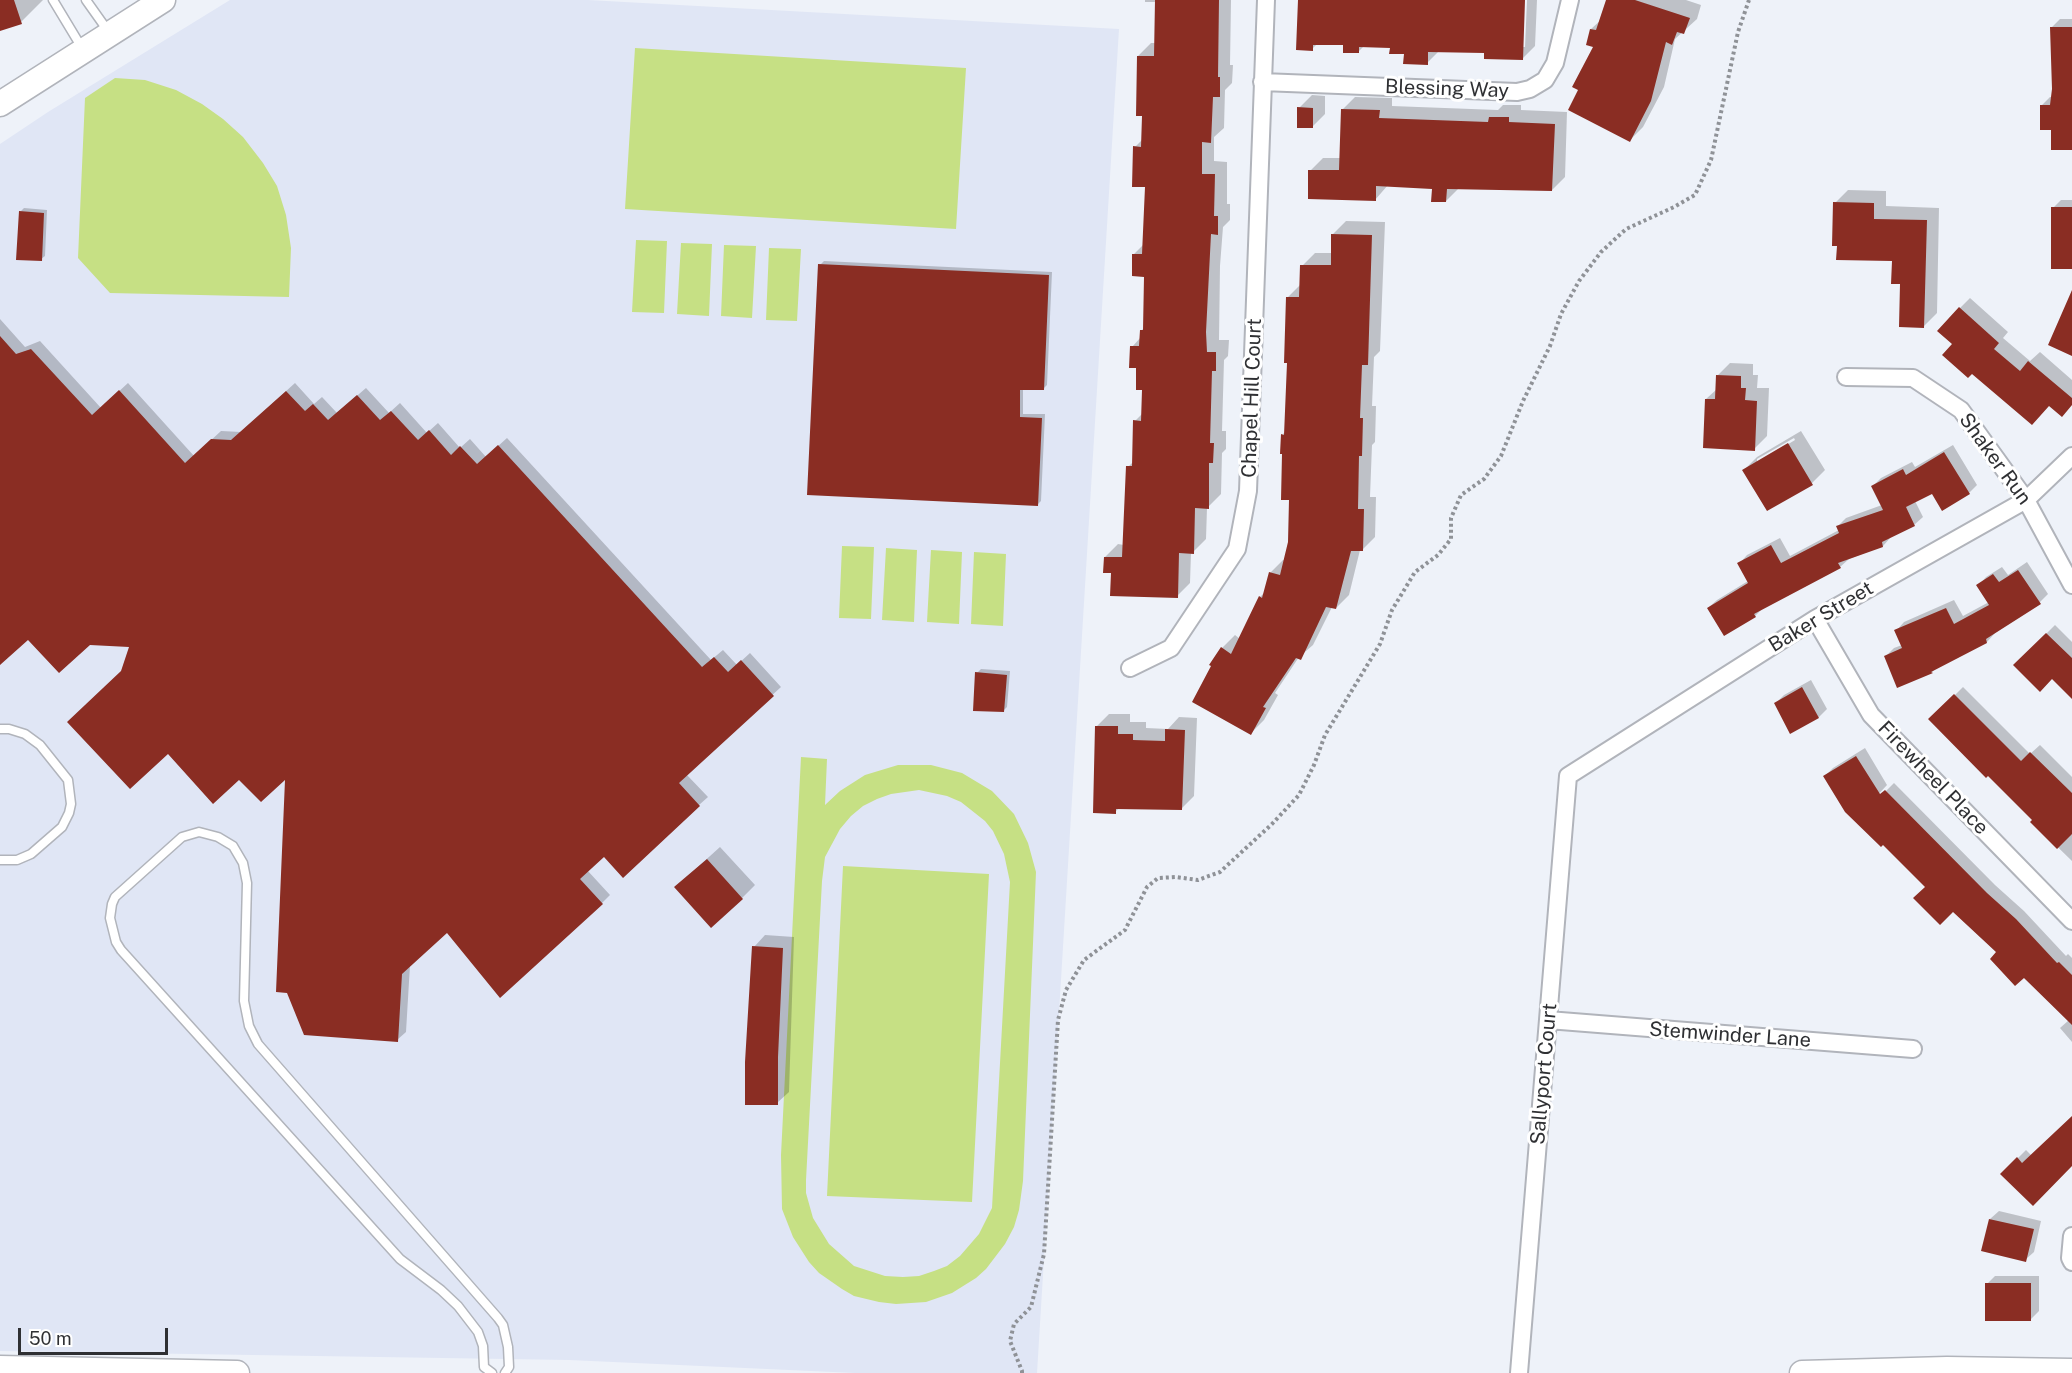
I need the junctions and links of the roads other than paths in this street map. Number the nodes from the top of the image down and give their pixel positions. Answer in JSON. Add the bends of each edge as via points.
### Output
{"nodes":[{"id":1,"x":53,"y":0,"type":"edge"},
{"id":2,"x":86,"y":0,"type":"edge"},
{"id":3,"x":163,"y":0,"type":"edge"},
{"id":4,"x":1266,"y":0,"type":"edge"},
{"id":5,"x":1570,"y":0,"type":"edge"},
{"id":6,"x":110,"y":34,"type":"junction"},
{"id":7,"x":84,"y":51,"type":"junction"},
{"id":8,"x":1262,"y":82,"type":"junction"},
{"id":9,"x":0,"y":104,"type":"edge"},
{"id":10,"x":1846,"y":377,"type":"dead end"},
{"id":11,"x":2072,"y":456,"type":"edge"},
{"id":12,"x":2026,"y":500,"type":"junction"},
{"id":13,"x":2072,"y":585,"type":"edge"},
{"id":14,"x":1815,"y":619,"type":"junction"},
{"id":15,"x":1130,"y":668,"type":"dead end"},
{"id":16,"x":0,"y":729,"type":"edge"},
{"id":17,"x":1568,"y":776,"type":"joint"},
{"id":18,"x":0,"y":860,"type":"edge"},
{"id":19,"x":2072,"y":921,"type":"edge"},
{"id":20,"x":1548,"y":1020,"type":"junction"},
{"id":21,"x":1912,"y":1049,"type":"dead end"},
{"id":22,"x":2072,"y":1236,"type":"edge"},
{"id":23,"x":2072,"y":1262,"type":"edge"},
{"id":24,"x":0,"y":1368,"type":"edge"},
{"id":25,"x":74,"y":1371,"type":"edge"},
{"id":26,"x":2072,"y":1371,"type":"edge"},
{"id":27,"x":237,"y":1373,"type":"edge"},
{"id":28,"x":492,"y":1373,"type":"edge"},
{"id":29,"x":505,"y":1373,"type":"edge"},
{"id":30,"x":1520,"y":1373,"type":"edge"},
{"id":31,"x":1802,"y":1373,"type":"edge"}],
"edges":[{"from":1,"to":7,"type":"lane"},
{"from":2,"to":6,"type":"lane"},
{"from":3,"to":6,"type":"main road"},
{"from":4,"to":8,"type":"street","name":"Chapel Hill Court"},
{"from":5,"to":8,"type":"street","name":"Blessing Way","via":[[1555,63],[1545,80],[1530,89],[1517,92]]},
{"from":6,"to":7,"type":"main road"},
{"from":7,"to":9,"type":"main road"},
{"from":8,"to":15,"type":"street","name":"Chapel Hill Court","via":[[1248,491],[1237,549],[1171,648]]},
{"from":10,"to":12,"type":"street","name":"Shaker Run","via":[[1913,378],[1961,410]]},
{"from":11,"to":12,"type":"street","name":"Baker Street"},
{"from":12,"to":13,"type":"street","name":"Shaker Run"},
{"from":12,"to":14,"type":"street","name":"Baker Street"},
{"from":14,"to":17,"type":"street","name":"Baker Street"},
{"from":14,"to":19,"type":"street","name":"Firewheel Place","via":[[1871,715]]},
{"from":16,"to":18,"type":"lane","via":[[33,738],[65,774],[71,804],[66,820],[31,854],[17,860]]},
{"from":17,"to":20,"type":"street","name":"Sallyport Court"},
{"from":20,"to":21,"type":"street","name":"Stemwinder Lane"},
{"from":20,"to":30,"type":"street","name":"Sallyport Court"},
{"from":22,"to":23,"type":"street"},
{"from":24,"to":25,"type":"main road"},
{"from":25,"to":27,"type":"main road"},
{"from":26,"to":31,"type":"main road"},
{"from":28,"to":29,"type":"lane","via":[[484,1367],[478,1332],[458,1306],[400,1259],[116,942],[110,918],[115,897],[182,837],[199,832],[218,837],[233,846],[243,863],[247,883],[244,1001],[258,1044],[498,1318],[508,1347],[509,1367]]}]}
